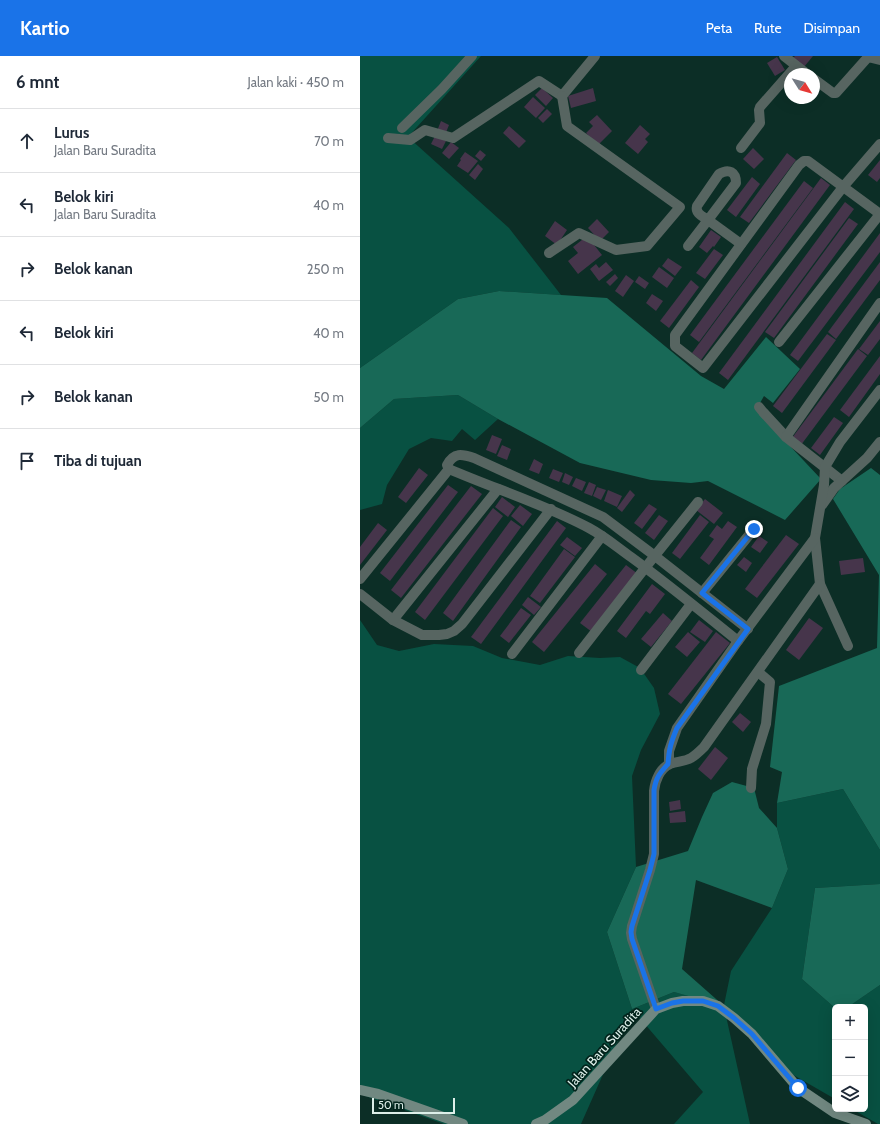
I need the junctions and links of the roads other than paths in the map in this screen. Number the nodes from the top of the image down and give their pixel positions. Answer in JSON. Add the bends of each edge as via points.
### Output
{"nodes":[{"id":1,"x":472,"y":56,"type":"edge"},
{"id":2,"x":595,"y":56,"type":"edge"},
{"id":3,"x":784,"y":56,"type":"edge"},
{"id":4,"x":869,"y":56,"type":"edge"},
{"id":5,"x":880,"y":60,"type":"edge"},
{"id":6,"x":796,"y":66,"type":"junction"},
{"id":7,"x":799,"y":68,"type":"edge"},
{"id":8,"x":820,"y":84,"type":"edge"},
{"id":9,"x":562,"y":96,"type":"junction"},
{"id":10,"x":402,"y":128,"type":"dead end"},
{"id":11,"x":388,"y":138,"type":"dead end"},
{"id":12,"x":880,"y":144,"type":"edge"},
{"id":13,"x":741,"y":148,"type":"dead end"},
{"id":14,"x":843,"y":187,"type":"junction"},
{"id":15,"x":880,"y":214,"type":"edge"},
{"id":16,"x":708,"y":220,"type":"junction"},
{"id":17,"x":741,"y":244,"type":"junction"},
{"id":18,"x":688,"y":246,"type":"dead end"},
{"id":19,"x":548,"y":253,"type":"dead end"},
{"id":20,"x":880,"y":303,"type":"edge"},
{"id":21,"x":780,"y":342,"type":"dead end"},
{"id":22,"x":880,"y":390,"type":"edge"},
{"id":23,"x":759,"y":407,"type":"dead end"},
{"id":24,"x":786,"y":436,"type":"junction"},
{"id":25,"x":880,"y":442,"type":"edge"},
{"id":26,"x":825,"y":467,"type":"junction"},
{"id":27,"x":449,"y":469,"type":"junction"},
{"id":28,"x":842,"y":481,"type":"junction"},
{"id":29,"x":498,"y":489,"type":"junction"},
{"id":30,"x":698,"y":502,"type":"dead end"},
{"id":31,"x":551,"y":509,"type":"junction"},
{"id":32,"x":820,"y":509,"type":"junction"},
{"id":33,"x":754,"y":529,"type":"dead end"},
{"id":34,"x":602,"y":536,"type":"junction"},
{"id":35,"x":815,"y":538,"type":"junction"},
{"id":36,"x":655,"y":556,"type":"junction"},
{"id":37,"x":645,"y":568,"type":"junction"},
{"id":38,"x":360,"y":579,"type":"edge"},
{"id":39,"x":820,"y":584,"type":"junction"},
{"id":40,"x":702,"y":593,"type":"junction"},
{"id":41,"x":360,"y":594,"type":"edge"},
{"id":42,"x":691,"y":604,"type":"junction"},
{"id":43,"x":393,"y":620,"type":"junction"},
{"id":44,"x":748,"y":629,"type":"junction"},
{"id":45,"x":738,"y":641,"type":"junction"},
{"id":46,"x":848,"y":646,"type":"dead end"},
{"id":47,"x":579,"y":653,"type":"dead end"},
{"id":48,"x":512,"y":654,"type":"dead end"},
{"id":49,"x":641,"y":670,"type":"dead end"},
{"id":50,"x":758,"y":672,"type":"junction"},
{"id":51,"x":668,"y":764,"type":"junction"},
{"id":52,"x":751,"y":788,"type":"dead end"},
{"id":53,"x":656,"y":1009,"type":"junction"},
{"id":54,"x":360,"y":1090,"type":"edge"},
{"id":55,"x":463,"y":1124,"type":"edge"},
{"id":56,"x":536,"y":1124,"type":"edge"},
{"id":57,"x":866,"y":1124,"type":"edge"}],
"edges":[{"from":1,"to":10,"type":"street"},
{"from":2,"to":9,"type":"street"},
{"from":3,"to":6,"type":"street"},
{"from":4,"to":5,"type":"street"},
{"from":4,"to":8,"type":"street","via":[[836,94]]},
{"from":6,"to":7,"type":"street"},
{"from":6,"to":13,"type":"street","via":[[760,107],[760,123]]},
{"from":9,"to":11,"type":"street","via":[[539,81],[452,138],[425,130],[410,140]]},
{"from":9,"to":19,"type":"street","via":[[566,126],[680,207],[647,246],[616,250],[579,233]]},
{"from":12,"to":14,"type":"street"},
{"from":14,"to":15,"type":"street"},
{"from":14,"to":17,"type":"street","via":[[808,161],[804,161]]},
{"from":14,"to":17,"type":"street","via":[[703,368],[675,346],[675,335]]},
{"from":15,"to":21,"type":"street"},
{"from":16,"to":16,"type":"street","via":[[736,183],[736,178],[728,170],[719,174],[697,206],[697,212]]},
{"from":16,"to":17,"type":"street"},
{"from":16,"to":18,"type":"street"},
{"from":20,"to":24,"type":"street"},
{"from":22,"to":26,"type":"street","via":[[840,442]]},
{"from":23,"to":24,"type":"street"},
{"from":24,"to":26,"type":"street"},
{"from":25,"to":28,"type":"street"},
{"from":26,"to":28,"type":"street"},
{"from":26,"to":32,"type":"street"},
{"from":27,"to":29,"type":"street"},
{"from":27,"to":36,"type":"street","via":[[447,465],[454,456],[463,454],[474,458],[594,512]]},
{"from":27,"to":38,"type":"street"},
{"from":28,"to":32,"type":"street"},
{"from":29,"to":31,"type":"street"},
{"from":29,"to":43,"type":"street"},
{"from":30,"to":36,"type":"street"},
{"from":31,"to":34,"type":"street"},
{"from":31,"to":43,"type":"street","via":[[454,631],[439,635],[422,635]]},
{"from":32,"to":35,"type":"street"},
{"from":33,"to":40,"type":"street"},
{"from":34,"to":37,"type":"street"},
{"from":34,"to":48,"type":"street"},
{"from":35,"to":39,"type":"street"},
{"from":35,"to":44,"type":"street"},
{"from":36,"to":37,"type":"street"},
{"from":36,"to":40,"type":"street"},
{"from":37,"to":42,"type":"street"},
{"from":37,"to":47,"type":"street"},
{"from":39,"to":46,"type":"street"},
{"from":39,"to":50,"type":"street"},
{"from":40,"to":44,"type":"street"},
{"from":41,"to":43,"type":"street"},
{"from":42,"to":45,"type":"street"},
{"from":42,"to":49,"type":"street"},
{"from":44,"to":45,"type":"street"},
{"from":45,"to":51,"type":"street","via":[[677,728],[671,742]]},
{"from":50,"to":51,"type":"street","via":[[704,747],[682,762]]},
{"from":50,"to":52,"type":"street","via":[[770,682],[766,724],[752,769]]},
{"from":51,"to":53,"type":"street","via":[[655,782],[654,854],[631,932]]},
{"from":53,"to":56,"type":"main road","name":"Jalan Baru Suradita","via":[[573,1100]]},
{"from":53,"to":57,"type":"main road","name":"Jalan Baru Suradita","via":[[672,1003],[689,1001],[703,1001],[718,1006],[752,1034],[798,1088],[835,1113]]},
{"from":54,"to":55,"type":"main road"}]}
